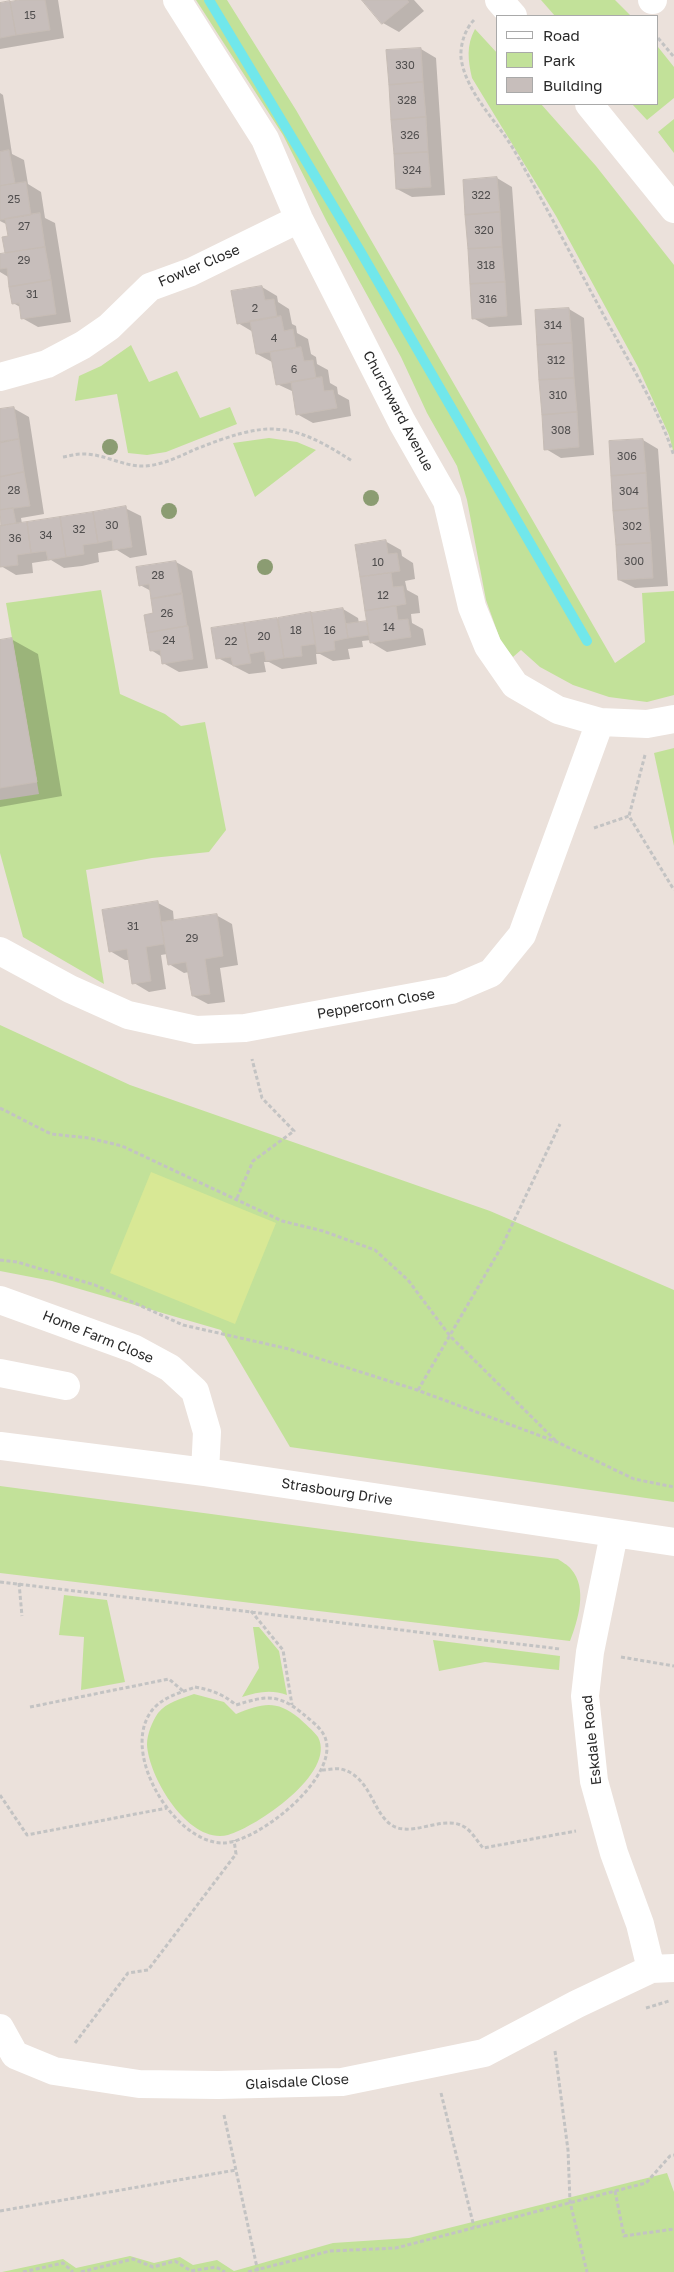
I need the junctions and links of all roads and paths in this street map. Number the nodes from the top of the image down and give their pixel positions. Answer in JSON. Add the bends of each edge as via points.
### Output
{"nodes":[{"id":1,"x":177,"y":0,"type":"edge"},
{"id":2,"x":498,"y":0,"type":"edge"},
{"id":3,"x":512,"y":15,"type":"edge"},
{"id":4,"x":477,"y":17,"type":"dead end"},
{"id":5,"x":659,"y":39,"type":"edge"},
{"id":6,"x":674,"y":58,"type":"edge"},
{"id":7,"x":589,"y":105,"type":"edge"},
{"id":8,"x":674,"y":209,"type":"edge"},
{"id":9,"x":299,"y":219,"type":"junction"},
{"id":10,"x":0,"y":377,"type":"edge"},
{"id":11,"x":674,"y":456,"type":"edge"},
{"id":12,"x":63,"y":458,"type":"dead end"},
{"id":13,"x":352,"y":461,"type":"dead end"},
{"id":14,"x":674,"y":719,"type":"edge"},
{"id":15,"x":600,"y":722,"type":"junction"},
{"id":16,"x":647,"y":724,"type":"junction"},
{"id":17,"x":674,"y":890,"type":"edge"},
{"id":18,"x":0,"y":951,"type":"edge"},
{"id":19,"x":245,"y":1028,"type":"junction"},
{"id":20,"x":0,"y":1108,"type":"edge"},
{"id":21,"x":560,"y":1124,"type":"dead end"},
{"id":22,"x":237,"y":1198,"type":"junction"},
{"id":23,"x":0,"y":1260,"type":"edge"},
{"id":24,"x":1,"y":1304,"type":"edge"},
{"id":25,"x":450,"y":1336,"type":"junction"},
{"id":26,"x":0,"y":1373,"type":"edge"},
{"id":27,"x":66,"y":1386,"type":"dead end"},
{"id":28,"x":418,"y":1390,"type":"junction"},
{"id":29,"x":557,"y":1442,"type":"junction"},
{"id":30,"x":0,"y":1446,"type":"edge"},
{"id":31,"x":205,"y":1472,"type":"junction"},
{"id":32,"x":674,"y":1487,"type":"edge"},
{"id":33,"x":614,"y":1534,"type":"junction"},
{"id":34,"x":674,"y":1542,"type":"edge"},
{"id":35,"x":0,"y":1582,"type":"edge"},
{"id":36,"x":19,"y":1583,"type":"junction"},
{"id":37,"x":251,"y":1611,"type":"junction"},
{"id":38,"x":22,"y":1616,"type":"dead end"},
{"id":39,"x":590,"y":1652,"type":"junction"},
{"id":40,"x":674,"y":1666,"type":"edge"},
{"id":41,"x":183,"y":1692,"type":"junction"},
{"id":42,"x":292,"y":1706,"type":"junction"},
{"id":43,"x":30,"y":1707,"type":"dead end"},
{"id":44,"x":322,"y":1770,"type":"junction"},
{"id":45,"x":0,"y":1795,"type":"edge"},
{"id":46,"x":167,"y":1808,"type":"junction"},
{"id":47,"x":606,"y":1826,"type":"junction"},
{"id":48,"x":234,"y":1840,"type":"junction"},
{"id":49,"x":663,"y":1969,"type":"edge"},
{"id":50,"x":674,"y":2000,"type":"edge"},
{"id":51,"x":640,"y":2010,"type":"dead end"},
{"id":52,"x":0,"y":2028,"type":"edge"},
{"id":53,"x":554,"y":2042,"type":"dead end"},
{"id":54,"x":433,"y":2063,"type":"junction"},
{"id":55,"x":54,"y":2071,"type":"junction"},
{"id":56,"x":218,"y":2085,"type":"junction"},
{"id":57,"x":674,"y":2155,"type":"edge"},
{"id":58,"x":236,"y":2170,"type":"junction"},
{"id":59,"x":614,"y":2191,"type":"junction"},
{"id":60,"x":570,"y":2202,"type":"junction"},
{"id":61,"x":0,"y":2210,"type":"edge"},
{"id":62,"x":474,"y":2226,"type":"junction"},
{"id":63,"x":674,"y":2229,"type":"edge"},
{"id":64,"x":258,"y":2271,"type":"edge"},
{"id":65,"x":23,"y":2272,"type":"edge"},
{"id":66,"x":73,"y":2272,"type":"edge"},
{"id":67,"x":81,"y":2272,"type":"edge"},
{"id":68,"x":224,"y":2272,"type":"edge"},
{"id":69,"x":248,"y":2272,"type":"edge"},
{"id":70,"x":587,"y":2272,"type":"edge"}],
"edges":[{"from":1,"to":9,"type":"street","name":"Churchward Avenue","via":[[265,139]]},
{"from":2,"to":3,"type":"street"},
{"from":4,"to":11,"type":"path","via":[[462,41],[461,58],[468,80],[482,106],[506,136],[554,220],[652,403]]},
{"from":5,"to":6,"type":"path"},
{"from":7,"to":8,"type":"street"},
{"from":9,"to":10,"type":"street","name":"Fowler Close","via":[[191,272],[150,287],[109,327],[83,345],[47,364]]},
{"from":9,"to":15,"type":"street","name":"Churchward Avenue","via":[[402,422],[447,501],[472,607],[488,646],[515,685],[558,710]]},
{"from":12,"to":13,"type":"path","via":[[83,454],[144,466],[164,462],[246,431],[270,428],[300,433],[325,443]]},
{"from":14,"to":16,"type":"street","name":"Churchward Avenue"},
{"from":15,"to":16,"type":"street","name":"Churchward Avenue"},
{"from":15,"to":19,"type":"street","name":"Peppercorn Close","via":[[522,935],[491,973],[452,990]]},
{"from":16,"to":17,"type":"path","via":[[646,750],[629,816]]},
{"from":18,"to":19,"type":"street","name":"Peppercorn Close","via":[[70,989],[128,1015],[196,1030]]},
{"from":19,"to":22,"type":"path","via":[[262,1098],[294,1131],[252,1161]]},
{"from":20,"to":22,"type":"path","via":[[51,1134],[122,1146]]},
{"from":21,"to":25,"type":"path","via":[[502,1246]]},
{"from":22,"to":25,"type":"path","via":[[282,1221],[323,1231],[375,1250],[408,1280]]},
{"from":23,"to":28,"type":"path","via":[[95,1285],[183,1325],[289,1349]]},
{"from":24,"to":31,"type":"street","name":"Home Farm Close","via":[[135,1349],[170,1368],[194,1391],[207,1432]]},
{"from":25,"to":28,"type":"path"},
{"from":25,"to":29,"type":"path"},
{"from":26,"to":27,"type":"street"},
{"from":28,"to":29,"type":"path"},
{"from":29,"to":32,"type":"path","via":[[634,1479]]},
{"from":30,"to":31,"type":"street","name":"Strasbourg Drive"},
{"from":31,"to":33,"type":"street","name":"Strasbourg Drive"},
{"from":33,"to":34,"type":"street","name":"Strasbourg Drive"},
{"from":33,"to":39,"type":"street","name":"Eskdale Road"},
{"from":35,"to":36,"type":"path"},
{"from":36,"to":37,"type":"path"},
{"from":36,"to":38,"type":"path"},
{"from":37,"to":39,"type":"path"},
{"from":37,"to":42,"type":"path","via":[[283,1650]]},
{"from":39,"to":40,"type":"path"},
{"from":39,"to":47,"type":"street","name":"Eskdale Road","via":[[586,1696],[594,1781]]},
{"from":41,"to":42,"type":"path","via":[[195,1688],[214,1691],[236,1705],[275,1698]]},
{"from":41,"to":43,"type":"path","via":[[169,1680]]},
{"from":41,"to":46,"type":"path","via":[[168,1697],[153,1708],[143,1727],[141,1744],[146,1769]]},
{"from":42,"to":44,"type":"path","via":[[324,1735],[327,1751]]},
{"from":44,"to":47,"type":"path","via":[[341,1769],[356,1776],[371,1793],[382,1818],[397,1828],[452,1822],[466,1827],[483,1848]]},
{"from":44,"to":48,"type":"path","via":[[310,1789],[281,1815]]},
{"from":45,"to":46,"type":"path","via":[[27,1835]]},
{"from":46,"to":48,"type":"path","via":[[188,1831],[205,1841],[224,1843]]},
{"from":47,"to":49,"type":"street","name":"Eskdale Road","via":[[640,1924]]},
{"from":48,"to":55,"type":"path","via":[[236,1854],[148,1970],[128,1973]]},
{"from":49,"to":54,"type":"street","name":"Glaisdale Close","via":[[577,2004],[484,2052]]},
{"from":50,"to":51,"type":"path"},
{"from":52,"to":55,"type":"street","name":"Glaisdale Close","via":[[15,2055]]},
{"from":53,"to":60,"type":"path","via":[[568,2150]]},
{"from":54,"to":56,"type":"street","name":"Glaisdale Close","via":[[342,2082]]},
{"from":54,"to":62,"type":"path"},
{"from":55,"to":56,"type":"street","name":"Glaisdale Close","via":[[139,2084]]},
{"from":56,"to":58,"type":"path"},
{"from":57,"to":59,"type":"path","via":[[646,2183]]},
{"from":58,"to":61,"type":"path"},
{"from":58,"to":64,"type":"path"},
{"from":59,"to":60,"type":"path"},
{"from":59,"to":63,"type":"path","via":[[624,2236]]},
{"from":60,"to":62,"type":"path"},
{"from":60,"to":70,"type":"path"},
{"from":62,"to":64,"type":"path","via":[[396,2248],[330,2251]]},
{"from":64,"to":69,"type":"path"},
{"from":65,"to":66,"type":"path","via":[[63,2263]]},
{"from":67,"to":68,"type":"path","via":[[133,2259],[152,2267],[175,2260],[192,2271],[216,2267]]}]}
